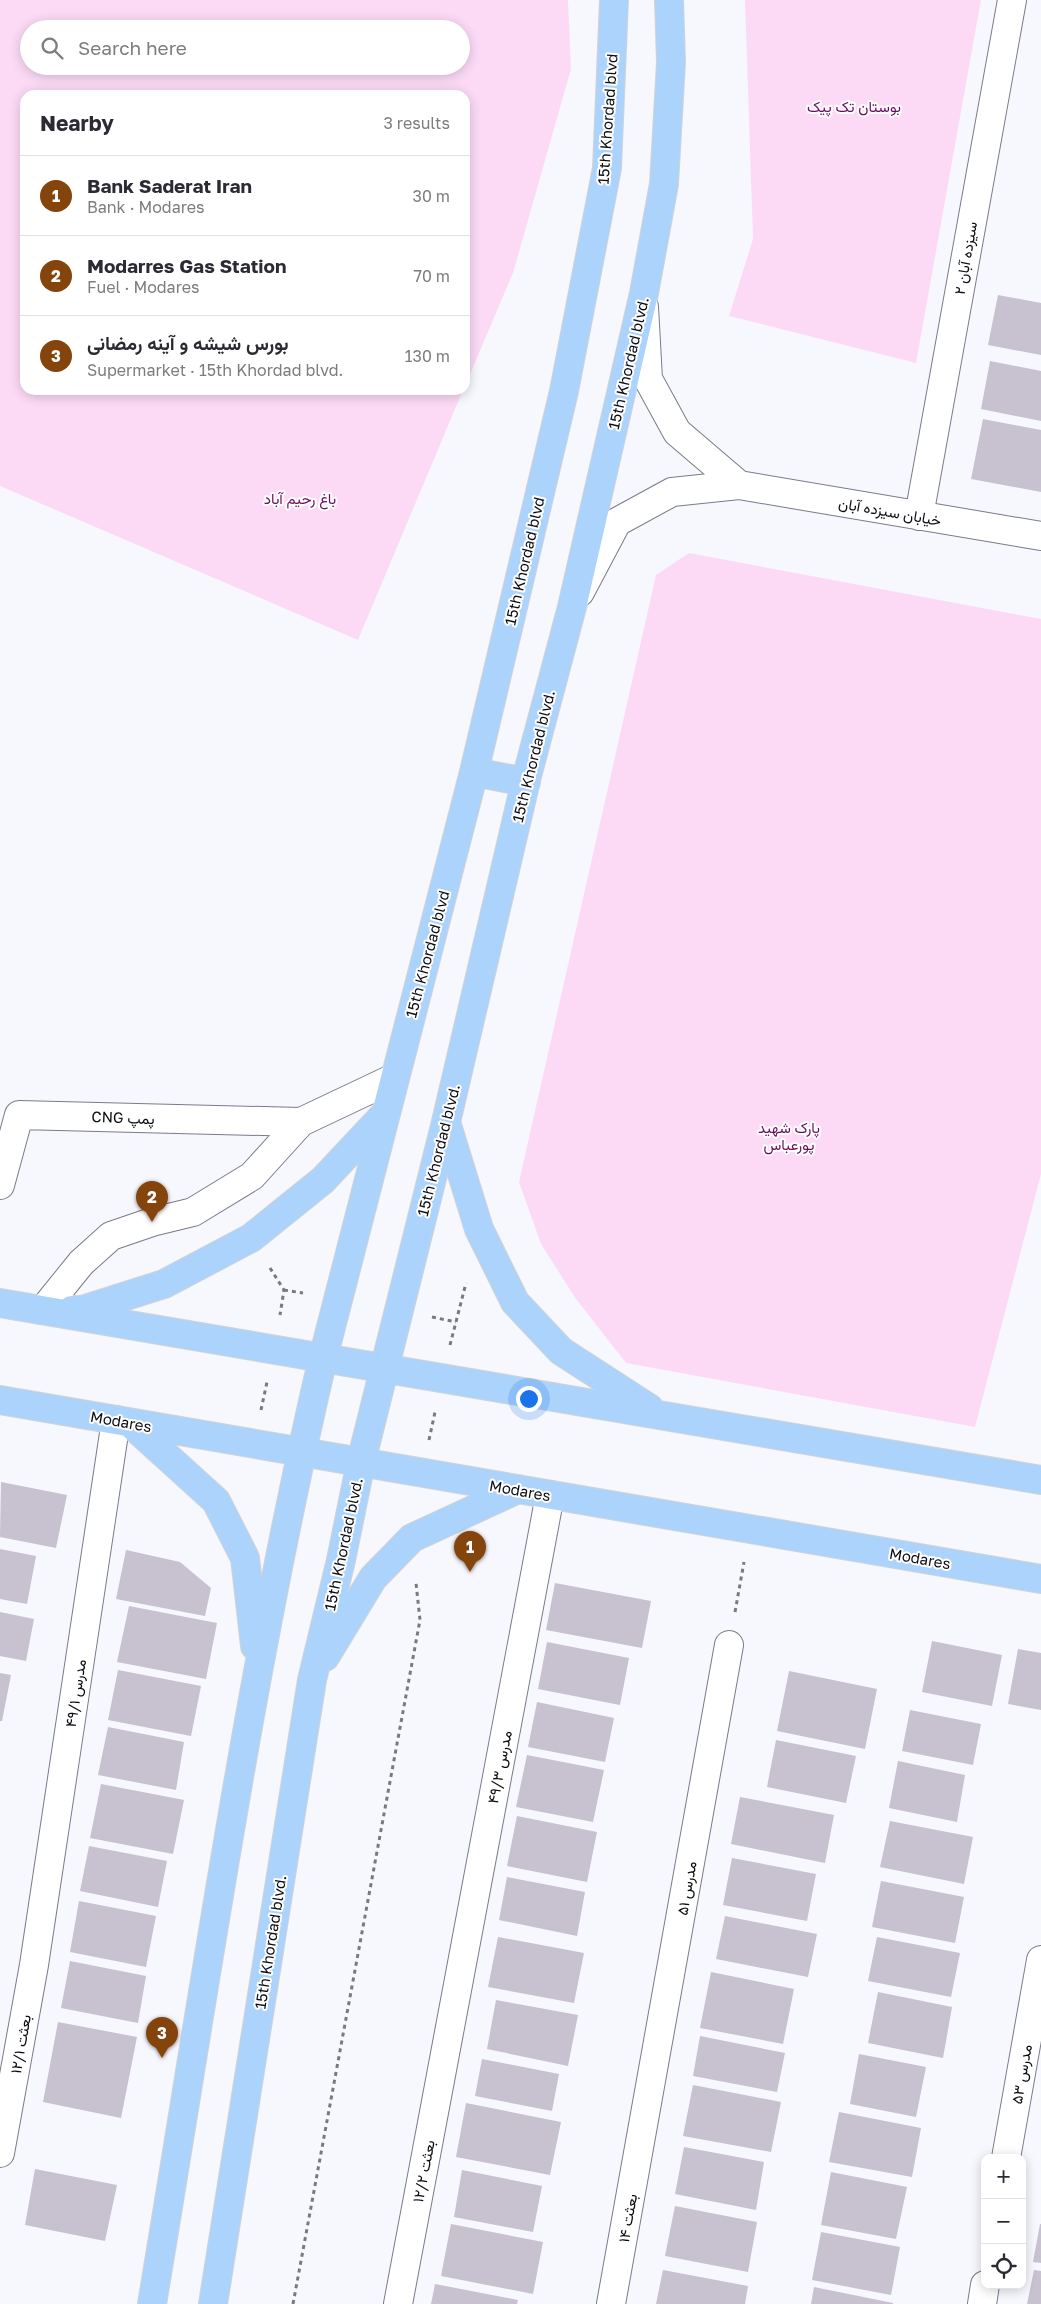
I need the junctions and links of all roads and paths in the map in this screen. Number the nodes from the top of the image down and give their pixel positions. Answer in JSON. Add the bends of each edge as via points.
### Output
{"nodes":[{"id":1,"x":614,"y":0,"type":"edge"},
{"id":2,"x":669,"y":0,"type":"edge"},
{"id":3,"x":1012,"y":0,"type":"edge"},
{"id":4,"x":644,"y":293,"type":"junction"},
{"id":5,"x":739,"y":485,"type":"junction"},
{"id":6,"x":919,"y":516,"type":"junction"},
{"id":7,"x":1041,"y":536,"type":"edge"},
{"id":8,"x":572,"y":607,"type":"junction"},
{"id":9,"x":474,"y":772,"type":"junction"},
{"id":10,"x":526,"y":782,"type":"junction"},
{"id":11,"x":394,"y":1078,"type":"junction"},
{"id":12,"x":386,"y":1113,"type":"junction"},
{"id":13,"x":301,"y":1122,"type":"junction"},
{"id":14,"x":446,"y":1122,"type":"junction"},
{"id":15,"x":0,"y":1185,"type":"edge"},
{"id":16,"x":0,"y":1303,"type":"edge"},
{"id":17,"x":47,"y":1311,"type":"junction"},
{"id":18,"x":323,"y":1358,"type":"junction"},
{"id":19,"x":385,"y":1368,"type":"junction"},
{"id":20,"x":0,"y":1400,"type":"edge"},
{"id":21,"x":658,"y":1415,"type":"junction"},
{"id":22,"x":123,"y":1421,"type":"junction"},
{"id":23,"x":301,"y":1452,"type":"junction"},
{"id":24,"x":361,"y":1462,"type":"junction"},
{"id":25,"x":1041,"y":1480,"type":"edge"},
{"id":26,"x":518,"y":1489,"type":"junction"},
{"id":27,"x":550,"y":1495,"type":"junction"},
{"id":28,"x":750,"y":1528,"type":"junction"},
{"id":29,"x":412,"y":1538,"type":"junction"},
{"id":30,"x":1041,"y":1579,"type":"edge"},
{"id":31,"x":729,"y":1645,"type":"joint"},
{"id":32,"x":258,"y":1670,"type":"junction"},
{"id":33,"x":312,"y":1680,"type":"junction"},
{"id":34,"x":1041,"y":1960,"type":"edge"},
{"id":35,"x":34,"y":1965,"type":"joint"},
{"id":36,"x":448,"y":2038,"type":"joint"},
{"id":37,"x":642,"y":2132,"type":"joint"},
{"id":38,"x":0,"y":2153,"type":"edge"},
{"id":39,"x":1007,"y":2154,"type":"edge"},
{"id":40,"x":984,"y":2289,"type":"edge"},
{"id":41,"x":152,"y":2304,"type":"edge"},
{"id":42,"x":213,"y":2304,"type":"edge"},
{"id":43,"x":293,"y":2304,"type":"edge"},
{"id":44,"x":398,"y":2304,"type":"edge"},
{"id":45,"x":611,"y":2304,"type":"edge"},
{"id":46,"x":982,"y":2304,"type":"edge"}],
"edges":[{"from":1,"to":9,"type":"main road","name":"15th Khordad blvd","via":[[607,168],[564,391]]},
{"from":2,"to":4,"type":"main road","name":"15th Khordad blvd.","via":[[671,62],[664,184]]},
{"from":3,"to":6,"type":"street","name":"سیزده آبان ۲"},
{"from":4,"to":5,"type":"street","via":[[648,379],[677,432]]},
{"from":4,"to":8,"type":"main road","name":"15th Khordad blvd."},
{"from":5,"to":6,"type":"street","name":"خیابان سیزده آبان"},
{"from":5,"to":8,"type":"street","name":"خیابان سیزده آبان","via":[[672,492],[617,522]]},
{"from":6,"to":7,"type":"street","name":"خیابان سیزده آبان"},
{"from":8,"to":10,"type":"main road","name":"15th Khordad blvd."},
{"from":9,"to":10,"type":"main road"},
{"from":9,"to":11,"type":"main road","name":"15th Khordad blvd"},
{"from":10,"to":14,"type":"main road","name":"15th Khordad blvd."},
{"from":11,"to":12,"type":"main road","name":"15th Khordad blvd"},
{"from":11,"to":13,"type":"street"},
{"from":12,"to":17,"type":"main road","via":[[323,1180],[250,1238],[164,1284],[82,1310]]},
{"from":12,"to":18,"type":"main road"},
{"from":13,"to":15,"type":"street","name":"CNG پمپ","via":[[19,1114]]},
{"from":13,"to":17,"type":"street","via":[[252,1176],[194,1212],[111,1236],[81,1264]]},
{"from":14,"to":19,"type":"main road","name":"15th Khordad blvd."},
{"from":14,"to":21,"type":"main road","via":[[479,1229],[515,1302],[561,1351]]},
{"from":16,"to":17,"type":"main road"},
{"from":17,"to":18,"type":"main road"},
{"from":18,"to":19,"type":"main road"},
{"from":18,"to":23,"type":"main road"},
{"from":19,"to":21,"type":"main road"},
{"from":19,"to":24,"type":"main road","name":"15th Khordad blvd."},
{"from":20,"to":22,"type":"main road","name":"Modares"},
{"from":21,"to":25,"type":"main road"},
{"from":22,"to":23,"type":"main road","name":"Modares"},
{"from":22,"to":32,"type":"main road","via":[[216,1501],[245,1558]]},
{"from":22,"to":35,"type":"street","name":"مدرس ۴۹/۱"},
{"from":23,"to":24,"type":"main road","name":"Modares"},
{"from":23,"to":32,"type":"main road"},
{"from":24,"to":26,"type":"main road","name":"Modares"},
{"from":24,"to":33,"type":"main road","name":"15th Khordad blvd."},
{"from":26,"to":27,"type":"main road","name":"Modares"},
{"from":26,"to":29,"type":"main road"},
{"from":27,"to":28,"type":"main road","name":"Modares"},
{"from":27,"to":36,"type":"street","name":"مدرس ۴۹/۳"},
{"from":28,"to":30,"type":"main road","name":"Modares"},
{"from":28,"to":31,"type":"path"},
{"from":29,"to":33,"type":"main road","via":[[373,1578]]},
{"from":29,"to":43,"type":"path","via":[[420,1620]]},
{"from":31,"to":37,"type":"street","name":"مدرس ۵۱"},
{"from":32,"to":41,"type":"main road"},
{"from":33,"to":42,"type":"main road","name":"15th Khordad blvd."},
{"from":34,"to":39,"type":"street","name":"مدرس ۵۳"},
{"from":35,"to":38,"type":"street","name":"بعثت ۱۲/۱"},
{"from":36,"to":44,"type":"street","name":"بعثت ۱۲/۲"},
{"from":37,"to":45,"type":"street","name":"بعثت ۱۴"},
{"from":40,"to":46,"type":"street"}]}
